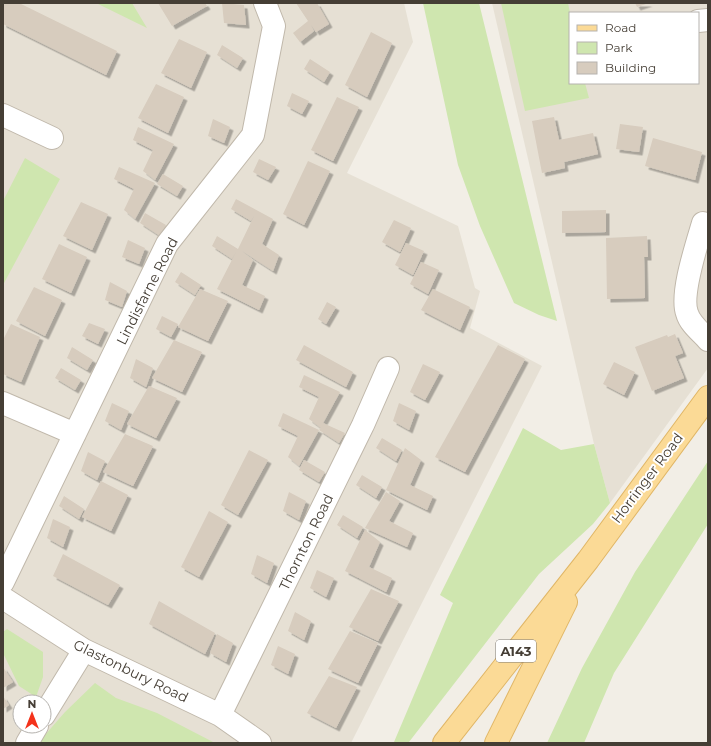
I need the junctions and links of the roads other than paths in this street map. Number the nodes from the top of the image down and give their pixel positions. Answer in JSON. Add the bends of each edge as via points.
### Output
{"nodes":[{"id":1,"x":265,"y":3,"type":"edge"},
{"id":2,"x":3,"y":115,"type":"edge"},
{"id":3,"x":52,"y":138,"type":"dead end"},
{"id":4,"x":703,"y":223,"type":"dead end"},
{"id":5,"x":708,"y":340,"type":"edge"},
{"id":6,"x":388,"y":368,"type":"dead end"},
{"id":7,"x":708,"y":397,"type":"edge"},
{"id":8,"x":3,"y":403,"type":"edge"},
{"id":9,"x":75,"y":434,"type":"junction"},
{"id":10,"x":588,"y":560,"type":"junction"},
{"id":11,"x":3,"y":582,"type":"edge"},
{"id":12,"x":3,"y":598,"type":"edge"},
{"id":13,"x":84,"y":650,"type":"junction"},
{"id":14,"x":52,"y":702,"type":"edge"},
{"id":15,"x":220,"y":715,"type":"junction"},
{"id":16,"x":32,"y":734,"type":"edge"},
{"id":17,"x":27,"y":743,"type":"edge"},
{"id":18,"x":260,"y":743,"type":"edge"},
{"id":19,"x":444,"y":743,"type":"edge"},
{"id":20,"x":496,"y":743,"type":"edge"}],
"edges":[{"from":1,"to":9,"type":"street","name":"Lindisfarne Road","via":[[274,26],[253,135],[167,244]]},
{"from":2,"to":3,"type":"street"},
{"from":4,"to":5,"type":"street","via":[[692,261],[685,301],[690,320]]},
{"from":6,"to":15,"type":"street","name":"Thornton Road","via":[[363,425]]},
{"from":7,"to":10,"type":"main road","name":"Horringer Road","number":"A143"},
{"from":8,"to":9,"type":"street"},
{"from":9,"to":11,"type":"street","name":"Lindisfarne Road"},
{"from":10,"to":19,"type":"main road","name":"Horringer Road","number":"A143"},
{"from":10,"to":20,"type":"main road","name":"Horringer Road","number":"A143"},
{"from":12,"to":13,"type":"street","name":"Glastonbury Road"},
{"from":13,"to":14,"type":"street"},
{"from":13,"to":15,"type":"street","name":"Glastonbury Road"},
{"from":15,"to":18,"type":"street","name":"Glastonbury Road"},
{"from":16,"to":17,"type":"street"}]}
